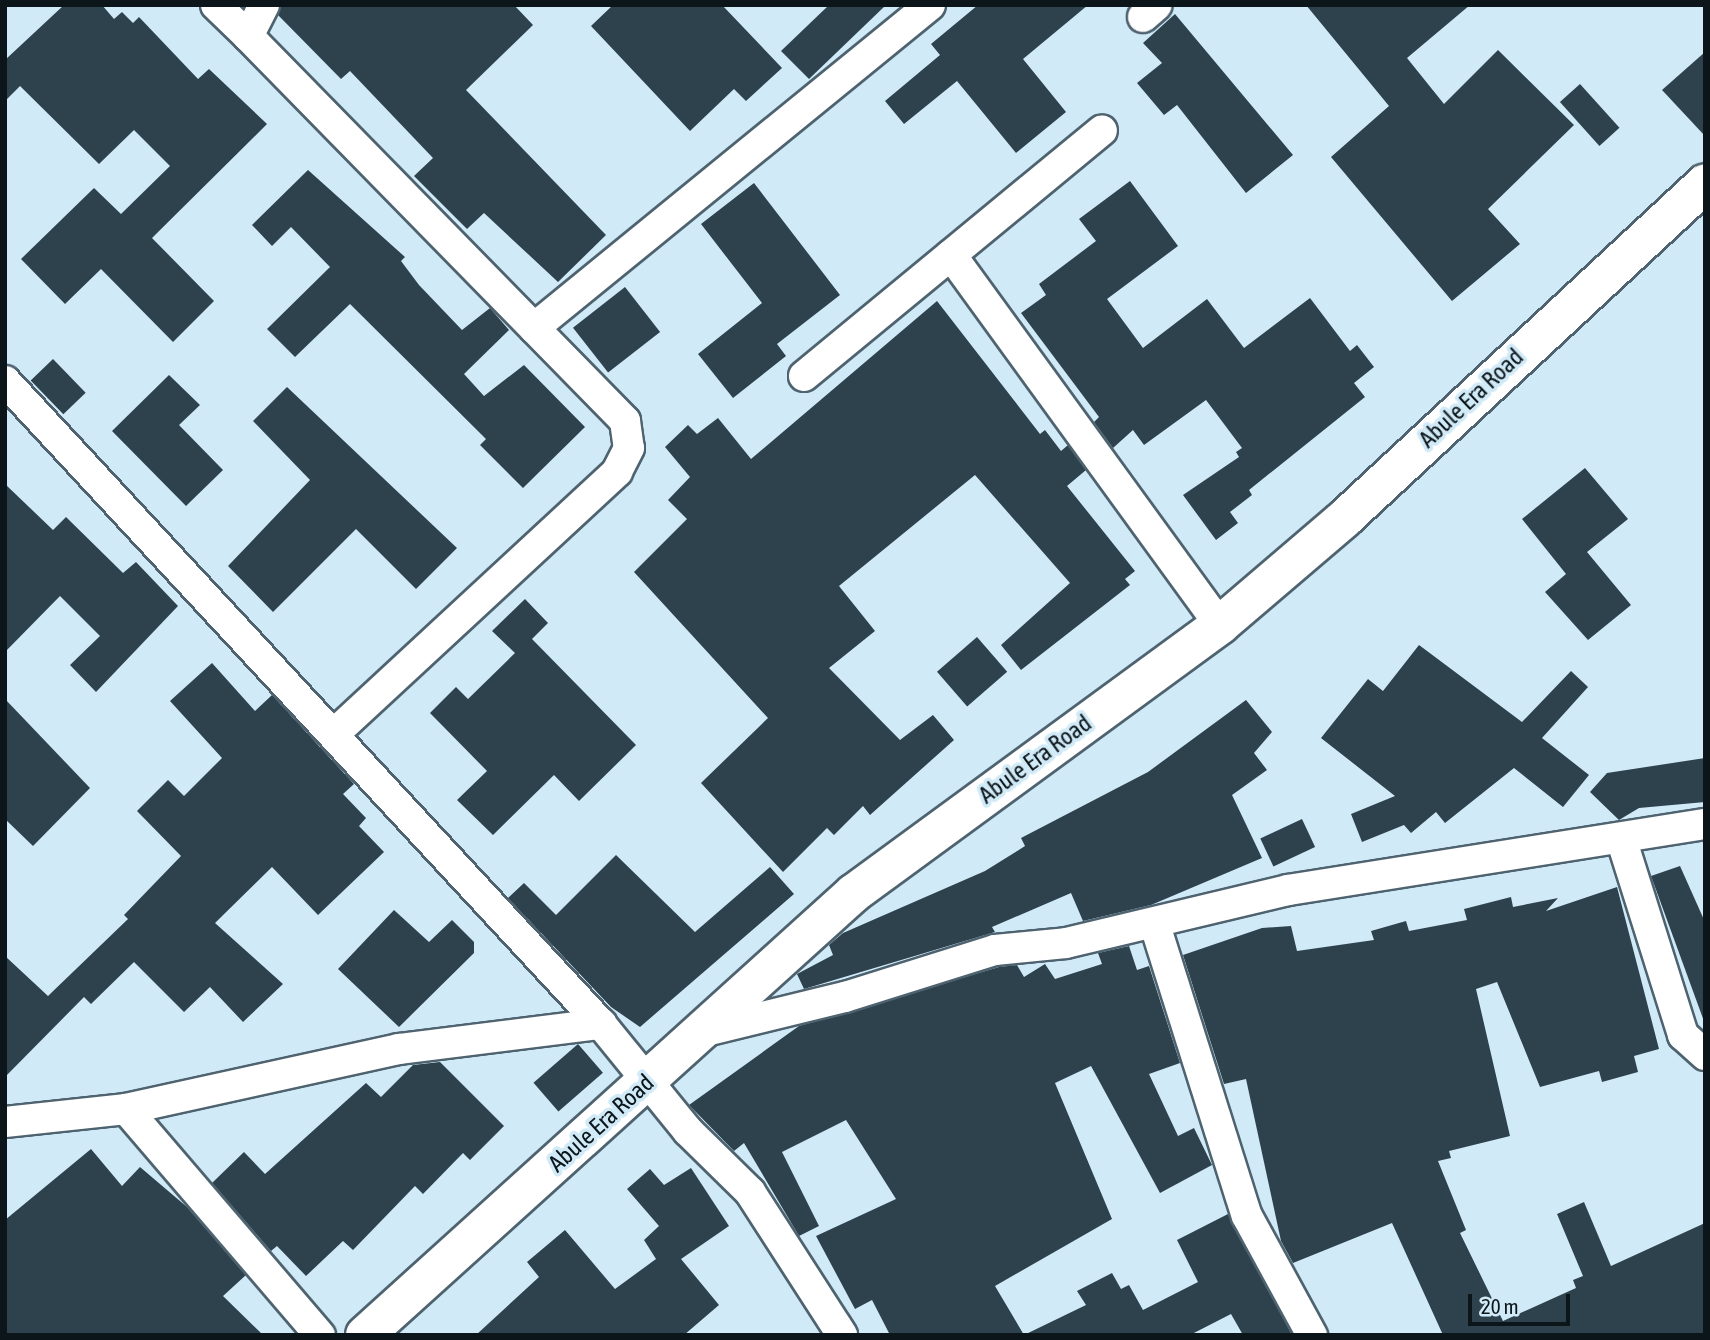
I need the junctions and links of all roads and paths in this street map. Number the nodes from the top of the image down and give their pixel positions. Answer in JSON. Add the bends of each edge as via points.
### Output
{"nodes":[{"id":1,"x":216,"y":5,"type":"edge"},
{"id":2,"x":264,"y":5,"type":"edge"},
{"id":3,"x":930,"y":5,"type":"edge"},
{"id":4,"x":248,"y":36,"type":"junction"},
{"id":5,"x":1102,"y":130,"type":"dead end"},
{"id":6,"x":1705,"y":183,"type":"edge"},
{"id":7,"x":951,"y":255,"type":"junction"},
{"id":8,"x":534,"y":328,"type":"junction"},
{"id":9,"x":804,"y":376,"type":"dead end"},
{"id":10,"x":5,"y":381,"type":"edge"},
{"id":11,"x":1220,"y":625,"type":"junction"},
{"id":12,"x":335,"y":733,"type":"junction"},
{"id":13,"x":1705,"y":824,"type":"edge"},
{"id":14,"x":1621,"y":838,"type":"junction"},
{"id":15,"x":1155,"y":925,"type":"junction"},
{"id":16,"x":601,"y":1024,"type":"junction"},
{"id":17,"x":701,"y":1032,"type":"junction"},
{"id":18,"x":1705,"y":1055,"type":"edge"},
{"id":19,"x":649,"y":1079,"type":"junction"},
{"id":20,"x":126,"y":1109,"type":"junction"},
{"id":21,"x":13,"y":1116,"type":"edge"},
{"id":22,"x":320,"y":1335,"type":"edge"},
{"id":23,"x":365,"y":1335,"type":"edge"},
{"id":24,"x":842,"y":1335,"type":"edge"},
{"id":25,"x":1312,"y":1335,"type":"edge"}],
"edges":[{"from":1,"to":4,"type":"street"},
{"from":2,"to":4,"type":"street"},
{"from":3,"to":8,"type":"street"},
{"from":4,"to":8,"type":"street"},
{"from":5,"to":7,"type":"street"},
{"from":6,"to":11,"type":"street","name":"Abule Era Road","via":[[1344,519]]},
{"from":7,"to":9,"type":"street"},
{"from":7,"to":11,"type":"street"},
{"from":8,"to":12,"type":"street","via":[[625,421],[629,448],[617,472]]},
{"from":10,"to":12,"type":"street"},
{"from":11,"to":17,"type":"street","name":"Abule Era Road","via":[[854,893]]},
{"from":12,"to":16,"type":"street"},
{"from":13,"to":14,"type":"street"},
{"from":14,"to":15,"type":"street","via":[[1288,890]]},
{"from":14,"to":18,"type":"street","via":[[1684,1035]]},
{"from":15,"to":17,"type":"street","via":[[965,957],[845,997]]},
{"from":15,"to":25,"type":"street","via":[[1247,1216]]},
{"from":16,"to":19,"type":"street"},
{"from":16,"to":20,"type":"street","via":[[399,1049]]},
{"from":17,"to":19,"type":"street","name":"Abule Era Road"},
{"from":19,"to":23,"type":"street","name":"Abule Era Road"},
{"from":19,"to":24,"type":"street","via":[[688,1130],[750,1192]]},
{"from":20,"to":21,"type":"street"},
{"from":20,"to":22,"type":"street"}]}
